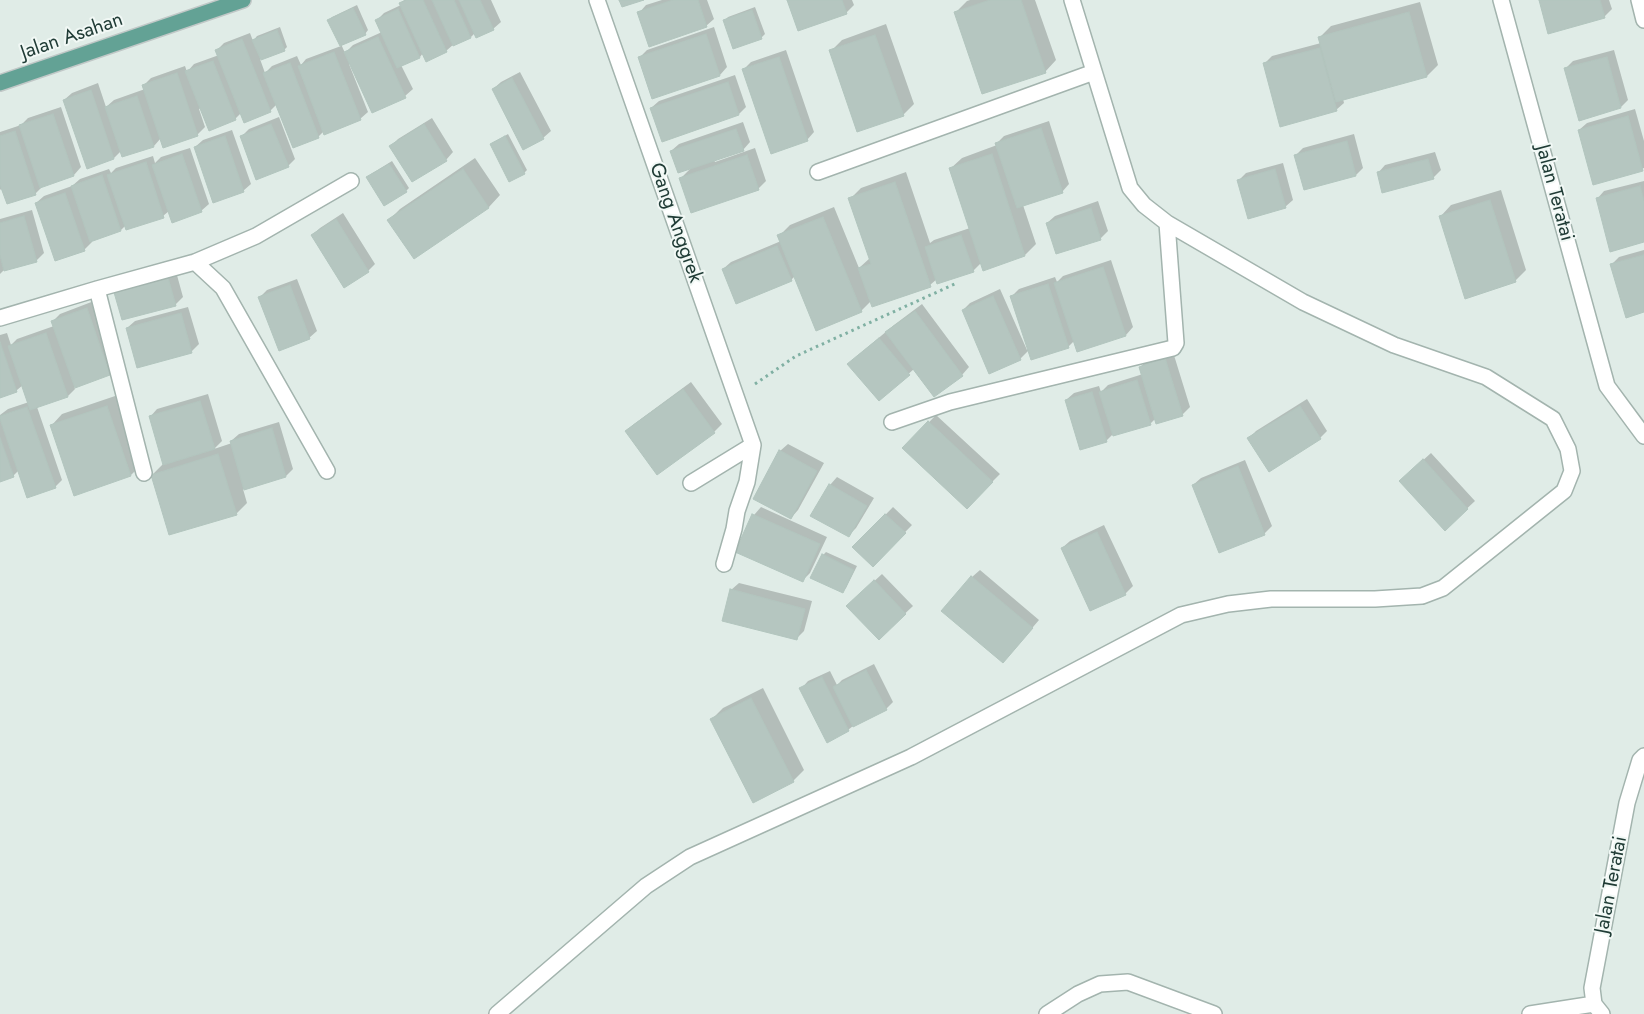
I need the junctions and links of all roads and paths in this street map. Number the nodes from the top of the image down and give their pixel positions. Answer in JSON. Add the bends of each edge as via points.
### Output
{"nodes":[{"id":1,"x":243,"y":0,"type":"edge"},
{"id":2,"x":597,"y":0,"type":"edge"},
{"id":3,"x":1072,"y":0,"type":"edge"},
{"id":4,"x":1501,"y":0,"type":"edge"},
{"id":5,"x":1639,"y":0,"type":"edge"},
{"id":6,"x":1644,"y":20,"type":"edge"},
{"id":7,"x":1094,"y":72,"type":"junction"},
{"id":8,"x":0,"y":84,"type":"edge"},
{"id":9,"x":818,"y":172,"type":"dead end"},
{"id":10,"x":352,"y":181,"type":"dead end"},
{"id":11,"x":1167,"y":224,"type":"junction"},
{"id":12,"x":195,"y":262,"type":"junction"},
{"id":13,"x":957,"y":283,"type":"dead end"},
{"id":14,"x":97,"y":289,"type":"junction"},
{"id":15,"x":0,"y":318,"type":"edge"},
{"id":16,"x":736,"y":397,"type":"junction"},
{"id":17,"x":892,"y":422,"type":"dead end"},
{"id":18,"x":1644,"y":436,"type":"edge"},
{"id":19,"x":753,"y":445,"type":"junction"},
{"id":20,"x":327,"y":471,"type":"dead end"},
{"id":21,"x":144,"y":472,"type":"dead end"},
{"id":22,"x":690,"y":483,"type":"dead end"},
{"id":23,"x":724,"y":564,"type":"dead end"},
{"id":24,"x":1644,"y":756,"type":"edge"},
{"id":25,"x":1598,"y":1009,"type":"edge"},
{"id":26,"x":497,"y":1014,"type":"edge"},
{"id":27,"x":1047,"y":1014,"type":"edge"},
{"id":28,"x":1214,"y":1014,"type":"edge"},
{"id":29,"x":1530,"y":1014,"type":"edge"}],
"edges":[{"from":1,"to":8,"type":"main road","name":"Jalan Asahan"},
{"from":2,"to":16,"type":"street","name":"Gang Anggrek"},
{"from":3,"to":7,"type":"street"},
{"from":4,"to":18,"type":"street","name":"Jalan Teratai","via":[[1607,386]]},
{"from":5,"to":6,"type":"street"},
{"from":7,"to":9,"type":"street"},
{"from":7,"to":11,"type":"street","via":[[1130,188]]},
{"from":10,"to":12,"type":"street","via":[[256,236]]},
{"from":11,"to":17,"type":"street","via":[[1176,343],[1173,348],[950,402]]},
{"from":11,"to":26,"type":"street","via":[[1303,302],[1394,345],[1486,377],[1553,419],[1568,449],[1572,471],[1564,492],[1443,588],[1422,596],[1271,599],[1228,604],[1181,615],[912,757],[690,857],[646,886]]},
{"from":12,"to":14,"type":"street"},
{"from":12,"to":20,"type":"street","via":[[223,288]]},
{"from":13,"to":16,"type":"path","via":[[796,356]]},
{"from":14,"to":15,"type":"street"},
{"from":14,"to":21,"type":"street"},
{"from":16,"to":19,"type":"street","name":"Gang Anggrek"},
{"from":19,"to":22,"type":"street"},
{"from":19,"to":23,"type":"street"},
{"from":24,"to":25,"type":"street","name":"Jalan Teratai","via":[[1627,803],[1592,988]]},
{"from":25,"to":29,"type":"street"},
{"from":27,"to":28,"type":"street","via":[[1100,984],[1128,982]]}]}
